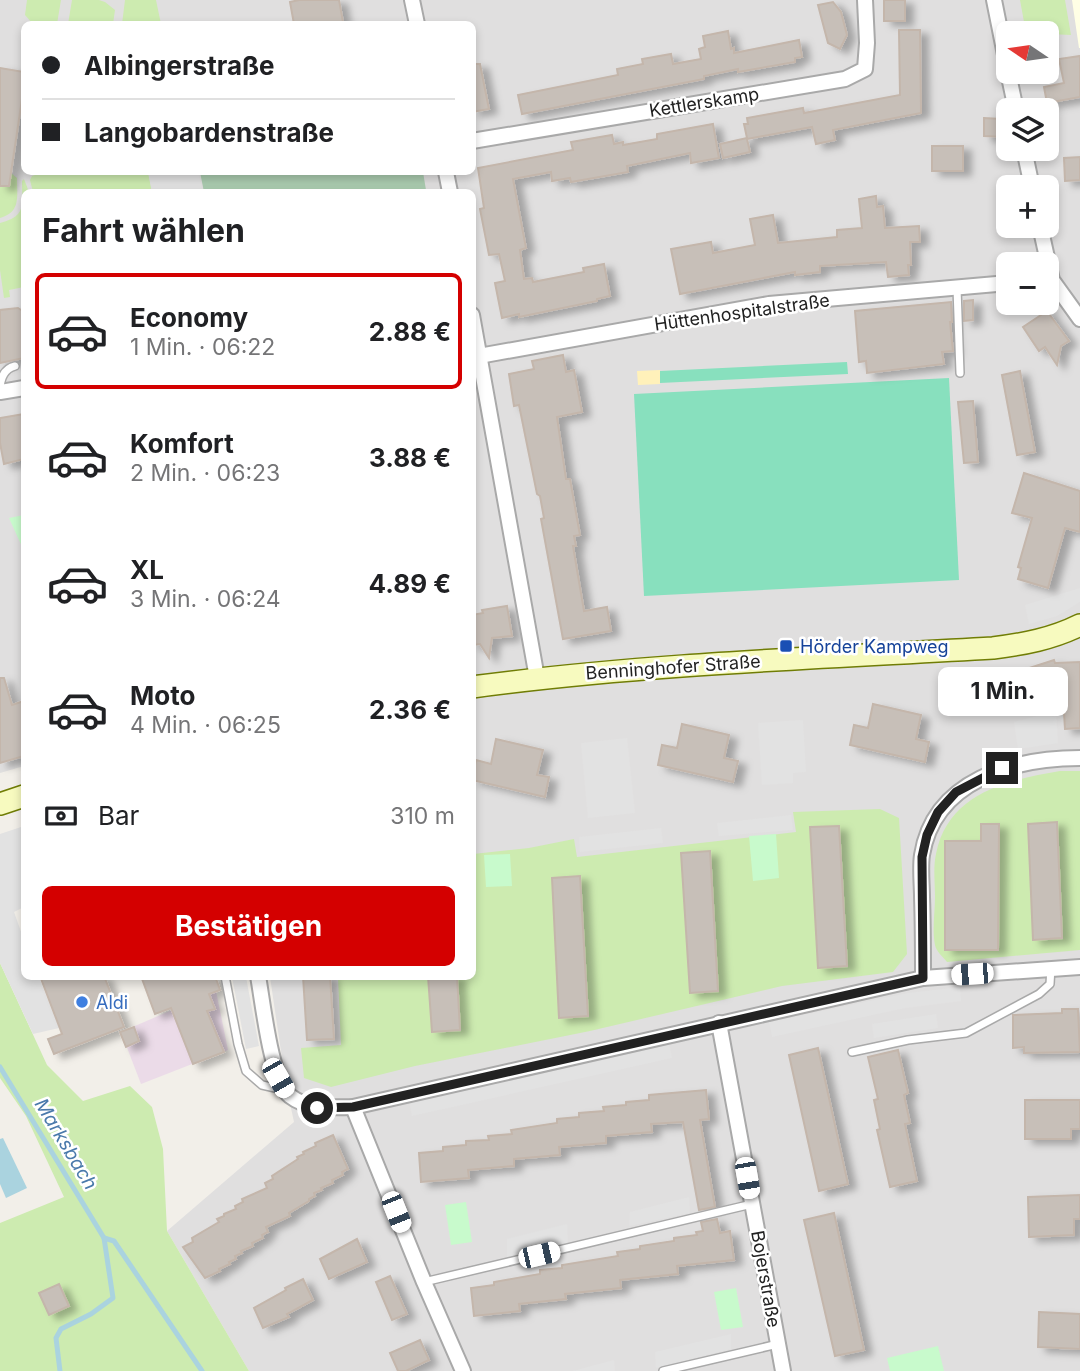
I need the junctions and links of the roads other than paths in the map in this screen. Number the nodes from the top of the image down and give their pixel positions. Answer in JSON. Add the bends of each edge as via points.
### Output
{"nodes":[{"id":1,"x":412,"y":0,"type":"edge"},
{"id":2,"x":865,"y":0,"type":"edge"},
{"id":3,"x":994,"y":0,"type":"edge"},
{"id":4,"x":416,"y":21,"type":"edge"},
{"id":5,"x":998,"y":21,"type":"edge"},
{"id":6,"x":476,"y":140,"type":"edge"},
{"id":7,"x":996,"y":284,"type":"edge"},
{"id":8,"x":957,"y":287,"type":"junction"},
{"id":9,"x":1059,"y":293,"type":"edge"},
{"id":10,"x":1080,"y":319,"type":"edge"},
{"id":11,"x":476,"y":338,"type":"edge"},
{"id":12,"x":479,"y":356,"type":"junction"},
{"id":13,"x":15,"y":366,"type":"dead end"},
{"id":14,"x":960,"y":373,"type":"dead end"},
{"id":15,"x":21,"y":388,"type":"edge"},
{"id":16,"x":0,"y":392,"type":"edge"},
{"id":17,"x":1080,"y":625,"type":"edge"},
{"id":18,"x":537,"y":678,"type":"junction"},
{"id":19,"x":476,"y":686,"type":"edge"},
{"id":20,"x":1080,"y":758,"type":"edge"},
{"id":21,"x":21,"y":797,"type":"edge"},
{"id":22,"x":0,"y":804,"type":"edge"},
{"id":23,"x":1051,"y":967,"type":"junction"},
{"id":24,"x":1080,"y":967,"type":"edge"},
{"id":25,"x":923,"y":978,"type":"junction"},
{"id":26,"x":226,"y":980,"type":"edge"},
{"id":27,"x":259,"y":980,"type":"edge"},
{"id":28,"x":719,"y":1023,"type":"junction"},
{"id":29,"x":852,"y":1052,"type":"dead end"},
{"id":30,"x":285,"y":1091,"type":"junction"},
{"id":31,"x":353,"y":1107,"type":"junction"},
{"id":32,"x":752,"y":1204,"type":"junction"},
{"id":33,"x":424,"y":1282,"type":"junction"},
{"id":34,"x":778,"y":1343,"type":"junction"},
{"id":35,"x":463,"y":1371,"type":"edge"},
{"id":36,"x":663,"y":1371,"type":"edge"},
{"id":37,"x":783,"y":1371,"type":"edge"}],
"edges":[{"from":1,"to":4,"type":"street"},
{"from":2,"to":6,"type":"street","name":"Kettlerskamp","via":[[865,69],[845,79]]},
{"from":3,"to":5,"type":"street"},
{"from":7,"to":8,"type":"street","name":"Hüttenhospitalstraße"},
{"from":8,"to":12,"type":"street","name":"Hüttenhospitalstraße","via":[[769,304]]},
{"from":8,"to":14,"type":"lane"},
{"from":9,"to":10,"type":"street"},
{"from":11,"to":12,"type":"street"},
{"from":12,"to":18,"type":"street"},
{"from":13,"to":16,"type":"lane","via":[[5,371]]},
{"from":15,"to":16,"type":"street"},
{"from":17,"to":18,"type":"main road","name":"Benninghofer Straße","via":[[1035,642],[993,648]]},
{"from":18,"to":19,"type":"main road","name":"Benninghofer Straße"},
{"from":20,"to":25,"type":"street","via":[[1002,768],[956,792],[938,812],[922,857]]},
{"from":21,"to":22,"type":"main road"},
{"from":23,"to":24,"type":"street"},
{"from":23,"to":25,"type":"street"},
{"from":23,"to":29,"type":"lane","via":[[1050,984],[1039,994],[966,1033]]},
{"from":25,"to":28,"type":"street"},
{"from":26,"to":30,"type":"lane","via":[[246,1071],[262,1085]]},
{"from":27,"to":30,"type":"street","via":[[278,1078]]},
{"from":28,"to":31,"type":"street"},
{"from":28,"to":32,"type":"street","name":"Bojerstraße"},
{"from":30,"to":31,"type":"street","via":[[317,1108]]},
{"from":31,"to":33,"type":"street"},
{"from":32,"to":33,"type":"lane"},
{"from":32,"to":34,"type":"street","name":"Bojerstraße"},
{"from":33,"to":35,"type":"street"},
{"from":34,"to":36,"type":"lane"},
{"from":34,"to":37,"type":"street","name":"Bojerstraße"}]}
